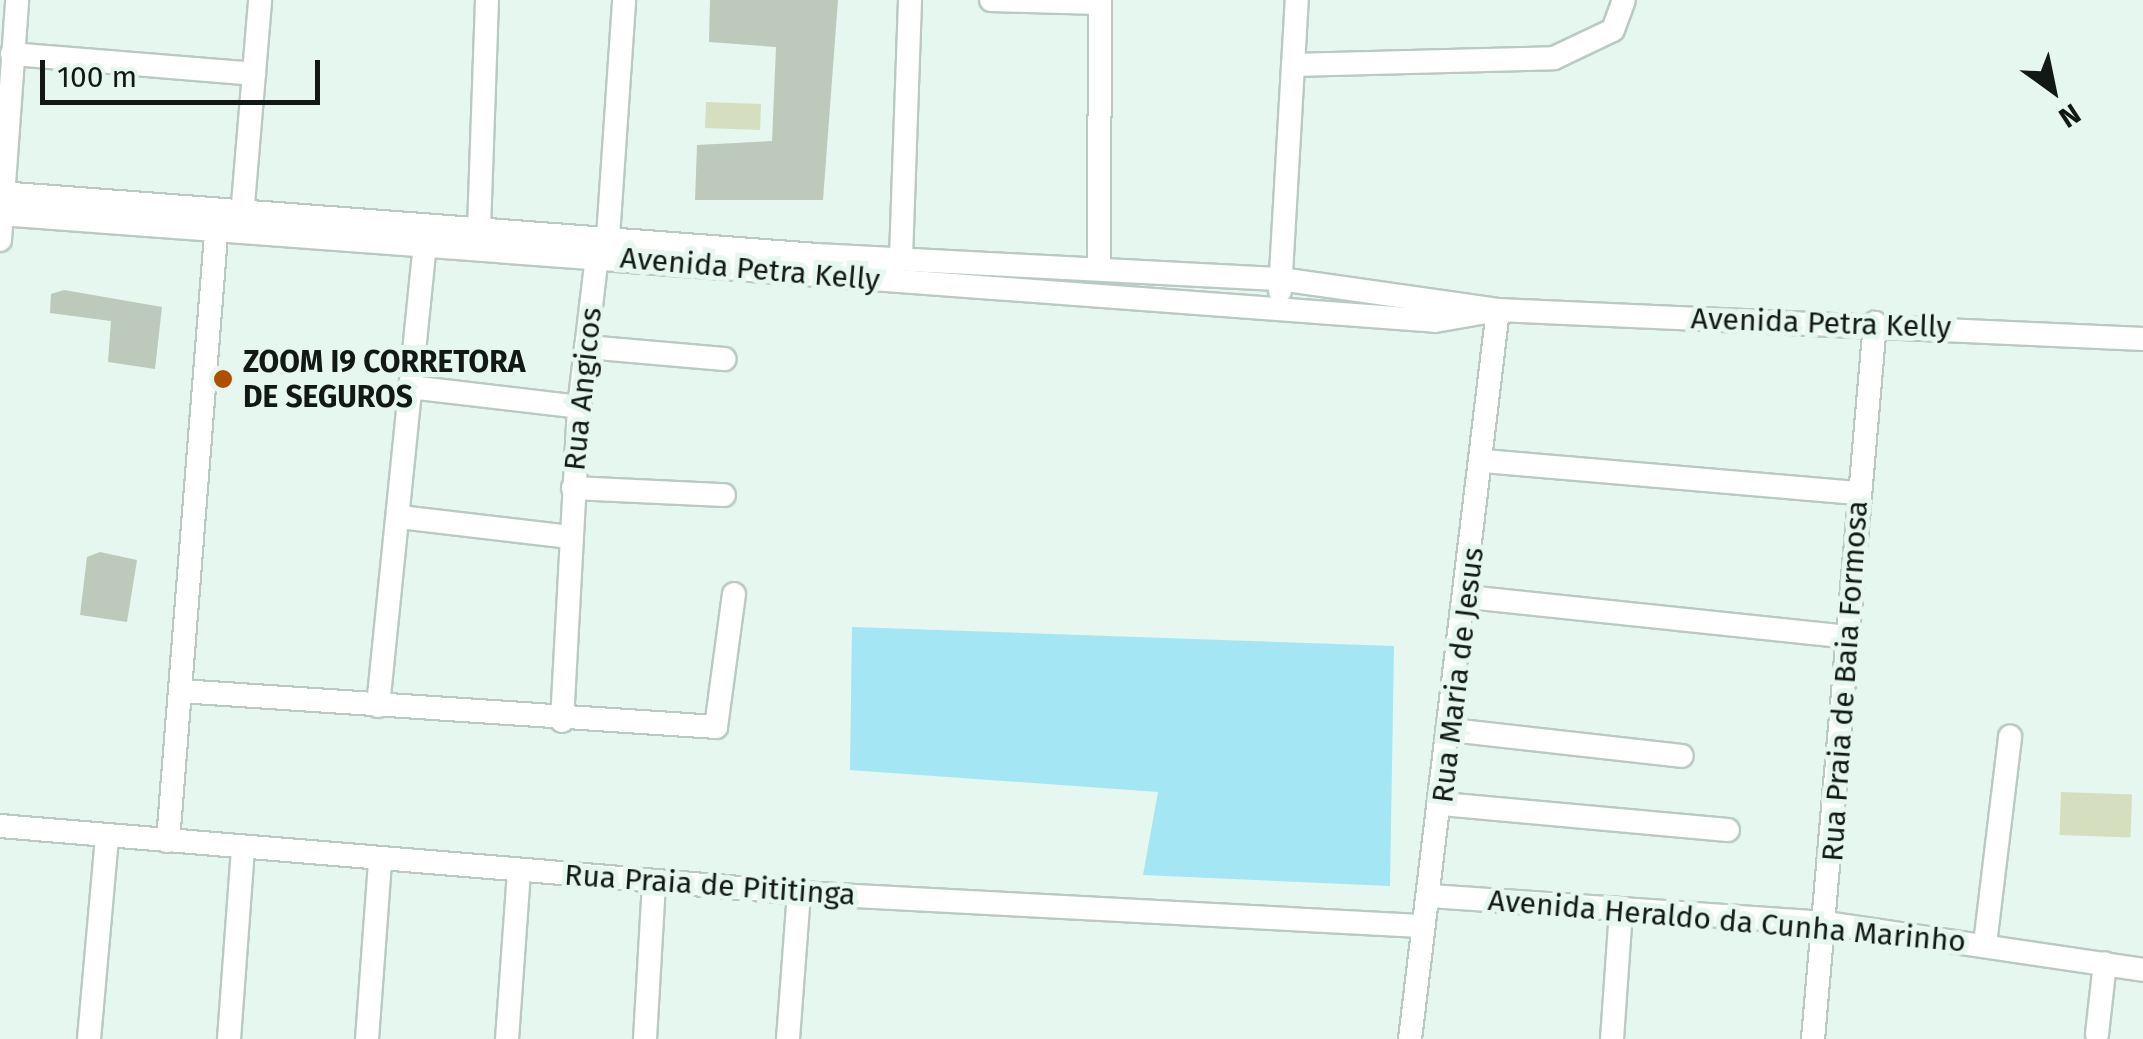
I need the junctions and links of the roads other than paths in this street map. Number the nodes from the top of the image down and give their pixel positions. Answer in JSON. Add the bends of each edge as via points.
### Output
{"nodes":[{"id":1,"x":18,"y":0,"type":"edge"},
{"id":2,"x":260,"y":0,"type":"edge"},
{"id":3,"x":487,"y":0,"type":"edge"},
{"id":4,"x":624,"y":0,"type":"edge"},
{"id":5,"x":910,"y":0,"type":"edge"},
{"id":6,"x":991,"y":0,"type":"edge"},
{"id":7,"x":1297,"y":0,"type":"edge"},
{"id":8,"x":1624,"y":0,"type":"edge"},
{"id":9,"x":1100,"y":1,"type":"edge"},
{"id":10,"x":8,"y":28,"type":"edge"},
{"id":11,"x":12,"y":54,"type":"junction"},
{"id":12,"x":1293,"y":65,"type":"junction"},
{"id":13,"x":254,"y":74,"type":"junction"},
{"id":14,"x":2,"y":204,"type":"edge"},
{"id":15,"x":242,"y":216,"type":"junction"},
{"id":16,"x":479,"y":229,"type":"junction"},
{"id":17,"x":216,"y":235,"type":"junction"},
{"id":18,"x":0,"y":240,"type":"edge"},
{"id":19,"x":425,"y":246,"type":"junction"},
{"id":20,"x":603,"y":247,"type":"junction"},
{"id":21,"x":901,"y":258,"type":"junction"},
{"id":22,"x":1100,"y":266,"type":"junction"},
{"id":23,"x":1280,"y":279,"type":"junction"},
{"id":24,"x":1280,"y":305,"type":"junction"},
{"id":25,"x":1498,"y":310,"type":"junction"},
{"id":26,"x":1874,"y":323,"type":"junction"},
{"id":27,"x":2143,"y":339,"type":"edge"},
{"id":28,"x":586,"y":347,"type":"junction"},
{"id":29,"x":724,"y":359,"type":"dead end"},
{"id":30,"x":410,"y":387,"type":"junction"},
{"id":31,"x":579,"y":407,"type":"junction"},
{"id":32,"x":1483,"y":461,"type":"junction"},
{"id":33,"x":573,"y":488,"type":"junction"},
{"id":34,"x":1858,"y":493,"type":"junction"},
{"id":35,"x":724,"y":495,"type":"dead end"},
{"id":36,"x":400,"y":518,"type":"junction"},
{"id":37,"x":570,"y":537,"type":"junction"},
{"id":38,"x":734,"y":594,"type":"dead end"},
{"id":39,"x":1468,"y":597,"type":"junction"},
{"id":40,"x":1849,"y":637,"type":"junction"},
{"id":41,"x":180,"y":691,"type":"junction"},
{"id":42,"x":378,"y":706,"type":"junction"},
{"id":43,"x":562,"y":721,"type":"junction"},
{"id":44,"x":1451,"y":730,"type":"junction"},
{"id":45,"x":2010,"y":736,"type":"dead end"},
{"id":46,"x":1682,"y":756,"type":"dead end"},
{"id":47,"x":1442,"y":804,"type":"junction"},
{"id":48,"x":0,"y":826,"type":"edge"},
{"id":49,"x":1728,"y":830,"type":"dead end"},
{"id":50,"x":107,"y":836,"type":"junction"},
{"id":51,"x":168,"y":841,"type":"junction"},
{"id":52,"x":244,"y":849,"type":"junction"},
{"id":53,"x":380,"y":862,"type":"junction"},
{"id":54,"x":519,"y":871,"type":"junction"},
{"id":55,"x":654,"y":882,"type":"junction"},
{"id":56,"x":799,"y":893,"type":"junction"},
{"id":57,"x":1430,"y":896,"type":"junction"},
{"id":58,"x":1621,"y":910,"type":"junction"},
{"id":59,"x":1826,"y":923,"type":"junction"},
{"id":60,"x":1420,"y":926,"type":"junction"},
{"id":61,"x":1985,"y":944,"type":"junction"},
{"id":62,"x":2105,"y":963,"type":"junction"},
{"id":63,"x":2143,"y":970,"type":"edge"},
{"id":64,"x":2097,"y":1034,"type":"dead end"},
{"id":65,"x":89,"y":1039,"type":"edge"},
{"id":66,"x":229,"y":1039,"type":"edge"},
{"id":67,"x":367,"y":1039,"type":"edge"},
{"id":68,"x":507,"y":1039,"type":"edge"},
{"id":69,"x":645,"y":1039,"type":"edge"},
{"id":70,"x":788,"y":1039,"type":"edge"},
{"id":71,"x":1410,"y":1039,"type":"edge"},
{"id":72,"x":1612,"y":1039,"type":"edge"},
{"id":73,"x":1813,"y":1039,"type":"edge"}],
"edges":[{"from":1,"to":10,"type":"street"},
{"from":2,"to":13,"type":"street"},
{"from":3,"to":16,"type":"street"},
{"from":4,"to":20,"type":"street","name":"Rua Angicos"},
{"from":5,"to":21,"type":"street"},
{"from":6,"to":9,"type":"street"},
{"from":7,"to":12,"type":"street"},
{"from":8,"to":12,"type":"street","via":[[1613,30],[1565,56]]},
{"from":9,"to":22,"type":"street"},
{"from":10,"to":11,"type":"street"},
{"from":11,"to":13,"type":"street"},
{"from":11,"to":14,"type":"street"},
{"from":12,"to":23,"type":"street"},
{"from":13,"to":15,"type":"street"},
{"from":14,"to":15,"type":"street","name":"Avenida Petra Kelly"},
{"from":14,"to":17,"type":"street","name":"Avenida Petra Kelly"},
{"from":14,"to":18,"type":"street"},
{"from":15,"to":16,"type":"street","name":"Avenida Petra Kelly"},
{"from":16,"to":20,"type":"street","name":"Avenida Petra Kelly"},
{"from":17,"to":19,"type":"street","name":"Avenida Petra Kelly"},
{"from":17,"to":41,"type":"street"},
{"from":19,"to":20,"type":"street","name":"Avenida Petra Kelly"},
{"from":19,"to":30,"type":"street"},
{"from":20,"to":21,"type":"street","name":"Avenida Petra Kelly"},
{"from":20,"to":24,"type":"street","name":"Avenida Petra Kelly"},
{"from":20,"to":28,"type":"street","name":"Rua Angicos"},
{"from":21,"to":22,"type":"street","name":"Avenida Petra Kelly"},
{"from":22,"to":23,"type":"street","name":"Avenida Petra Kelly"},
{"from":23,"to":24,"type":"street"},
{"from":23,"to":25,"type":"street","name":"Avenida Petra Kelly"},
{"from":24,"to":25,"type":"street","name":"Avenida Petra Kelly","via":[[1435,321]]},
{"from":25,"to":26,"type":"street","name":"Avenida Petra Kelly"},
{"from":25,"to":32,"type":"street","name":"Rua Maria de Jesus"},
{"from":26,"to":27,"type":"street","name":"Avenida Petra Kelly"},
{"from":26,"to":34,"type":"street","name":"Rua Praia de Baia Formosa"},
{"from":28,"to":29,"type":"street"},
{"from":28,"to":31,"type":"street","name":"Rua Angicos"},
{"from":30,"to":31,"type":"street"},
{"from":30,"to":36,"type":"street"},
{"from":31,"to":33,"type":"street","name":"Rua Angicos"},
{"from":32,"to":34,"type":"street"},
{"from":32,"to":39,"type":"street","name":"Rua Maria de Jesus"},
{"from":33,"to":35,"type":"street"},
{"from":33,"to":37,"type":"street","name":"Rua Angicos"},
{"from":34,"to":40,"type":"street","name":"Rua Praia de Baia Formosa"},
{"from":36,"to":37,"type":"street"},
{"from":36,"to":42,"type":"street"},
{"from":37,"to":43,"type":"street","name":"Rua Angicos"},
{"from":38,"to":43,"type":"street","via":[[716,727]]},
{"from":39,"to":40,"type":"street"},
{"from":39,"to":44,"type":"street","name":"Rua Maria de Jesus"},
{"from":40,"to":59,"type":"street","name":"Rua Praia de Baia Formosa"},
{"from":41,"to":42,"type":"street"},
{"from":41,"to":51,"type":"street"},
{"from":42,"to":43,"type":"street"},
{"from":44,"to":46,"type":"street"},
{"from":44,"to":47,"type":"street","name":"Rua Maria de Jesus"},
{"from":45,"to":61,"type":"street"},
{"from":47,"to":49,"type":"street"},
{"from":47,"to":57,"type":"street","name":"Rua Maria de Jesus"},
{"from":48,"to":50,"type":"street","name":"Rua Praia de Pititinga"},
{"from":50,"to":51,"type":"street","name":"Rua Praia de Pititinga"},
{"from":50,"to":65,"type":"street"},
{"from":51,"to":52,"type":"street","name":"Rua Praia de Pititinga"},
{"from":52,"to":53,"type":"street","name":"Rua Praia de Pititinga"},
{"from":52,"to":66,"type":"street"},
{"from":53,"to":54,"type":"street","name":"Rua Praia de Pititinga"},
{"from":53,"to":67,"type":"street"},
{"from":54,"to":55,"type":"street","name":"Rua Praia de Pititinga"},
{"from":54,"to":68,"type":"street"},
{"from":55,"to":56,"type":"street","name":"Rua Praia de Pititinga"},
{"from":55,"to":69,"type":"street"},
{"from":56,"to":60,"type":"street","name":"Rua Praia de Pititinga"},
{"from":56,"to":70,"type":"street"},
{"from":57,"to":58,"type":"street","name":"Avenida Heraldo da Cunha Marinho"},
{"from":57,"to":60,"type":"street","name":"Rua Maria de Jesus"},
{"from":58,"to":59,"type":"street","name":"Avenida Heraldo da Cunha Marinho"},
{"from":58,"to":72,"type":"street"},
{"from":59,"to":61,"type":"street","name":"Avenida Heraldo da Cunha Marinho"},
{"from":59,"to":73,"type":"street","name":"Rua Praia de Baia Formosa"},
{"from":60,"to":71,"type":"street","name":"Rua Maria de Jesus"},
{"from":61,"to":62,"type":"street","name":"Avenida Heraldo da Cunha Marinho"},
{"from":62,"to":63,"type":"street","name":"Avenida Heraldo da Cunha Marinho"},
{"from":62,"to":64,"type":"street"}]}
